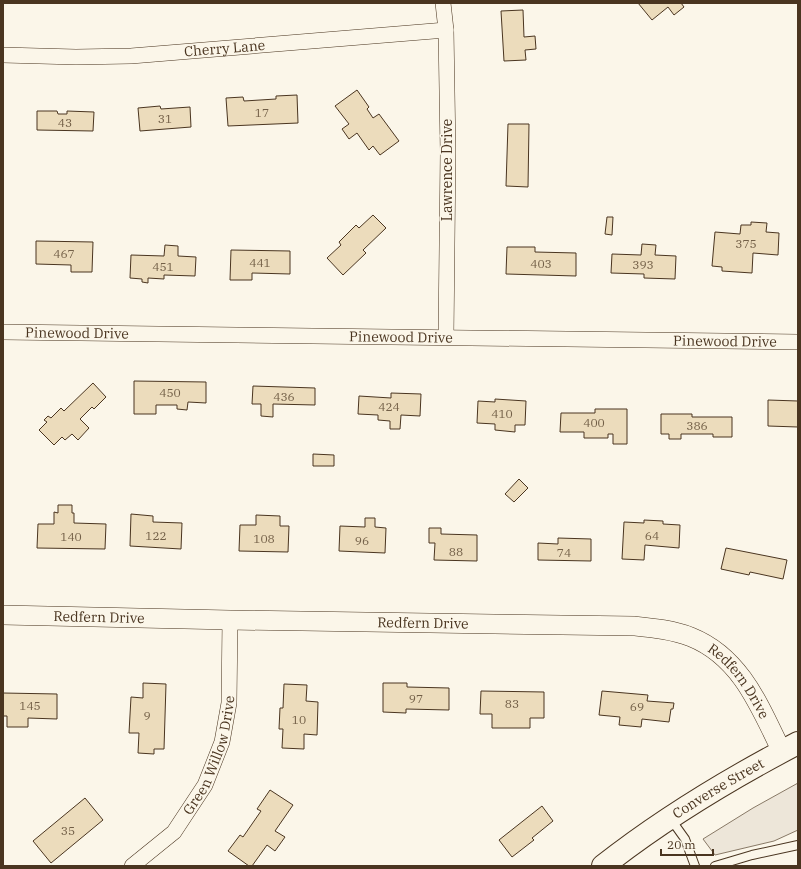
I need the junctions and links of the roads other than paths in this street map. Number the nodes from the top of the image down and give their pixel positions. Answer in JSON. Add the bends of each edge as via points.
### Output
{"nodes":[{"id":1,"x":443,"y":3,"type":"edge"},
{"id":2,"x":446,"y":30,"type":"junction"},
{"id":3,"x":3,"y":55,"type":"edge"},
{"id":4,"x":3,"y":332,"type":"edge"},
{"id":5,"x":446,"y":337,"type":"junction"},
{"id":6,"x":798,"y":342,"type":"edge"},
{"id":7,"x":3,"y":615,"type":"edge"},
{"id":8,"x":230,"y":620,"type":"junction"},
{"id":9,"x":790,"y":747,"type":"edge"},
{"id":10,"x":669,"y":817,"type":"junction"},
{"id":11,"x":798,"y":845,"type":"edge"},
{"id":12,"x":132,"y":866,"type":"edge"},
{"id":13,"x":603,"y":866,"type":"edge"},
{"id":14,"x":695,"y":866,"type":"edge"},
{"id":15,"x":715,"y":866,"type":"edge"}],
"edges":[{"from":1,"to":2,"type":"street","name":"Lawrence Drive"},
{"from":2,"to":3,"type":"street","name":"Cherry Lane","via":[[131,56]]},
{"from":2,"to":5,"type":"street","name":"Lawrence Drive"},
{"from":4,"to":5,"type":"street","name":"Pinewood Drive"},
{"from":5,"to":6,"type":"street","name":"Pinewood Drive"},
{"from":7,"to":8,"type":"street","name":"Redfern Drive"},
{"from":8,"to":9,"type":"street","name":"Redfern Drive","via":[[626,626],[665,630],[691,637],[714,650],[731,664]]},
{"from":8,"to":12,"type":"street","name":"Green Willow Drive","via":[[228,703],[219,750],[205,785],[174,832]]},
{"from":9,"to":10,"type":"main road","name":"Converse Street"},
{"from":10,"to":13,"type":"main road","name":"Converse Street"},
{"from":10,"to":14,"type":"lane","via":[[685,839]]},
{"from":11,"to":15,"type":"lane"}]}
